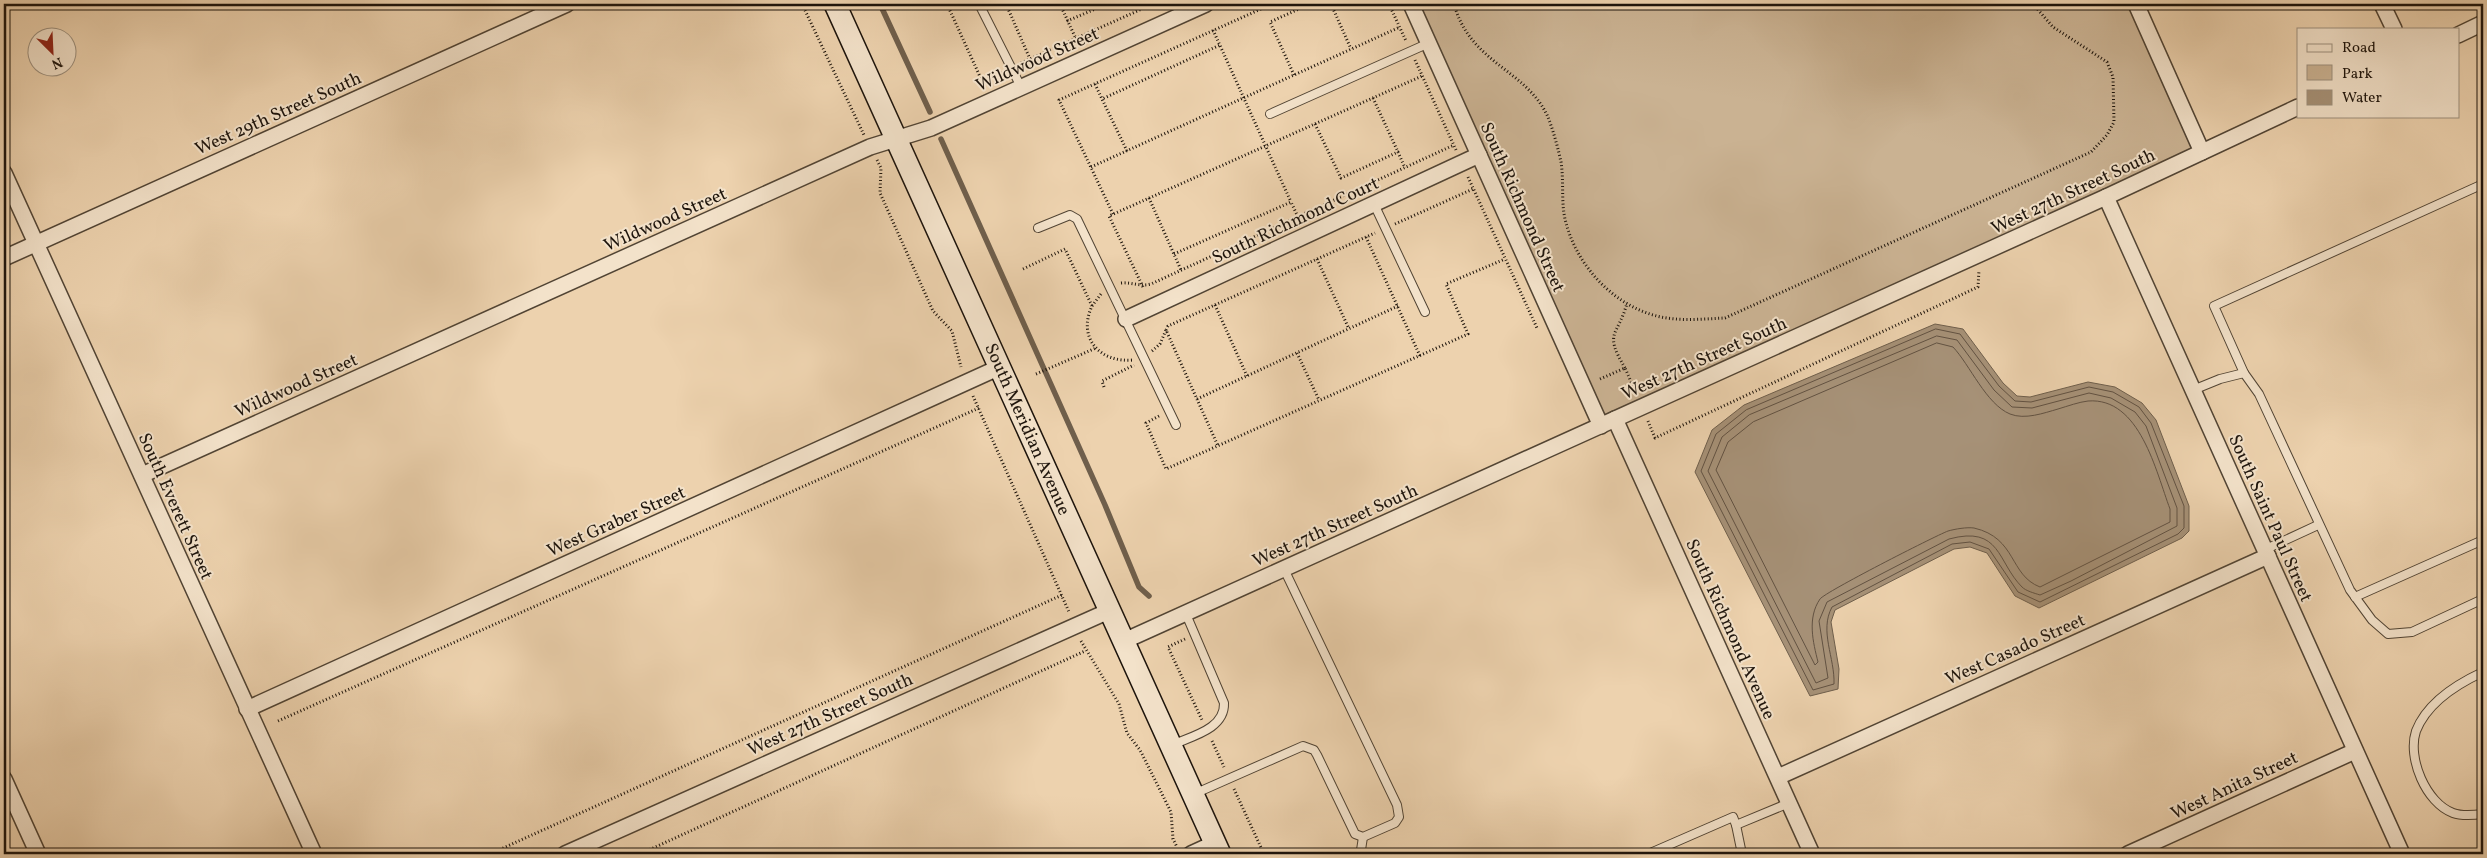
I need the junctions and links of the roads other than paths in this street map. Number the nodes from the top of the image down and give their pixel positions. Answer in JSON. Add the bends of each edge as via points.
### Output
{"nodes":[{"id":1,"x":567,"y":4,"type":"edge"},
{"id":2,"x":835,"y":4,"type":"edge"},
{"id":3,"x":978,"y":4,"type":"edge"},
{"id":4,"x":1206,"y":4,"type":"edge"},
{"id":5,"x":1411,"y":4,"type":"edge"},
{"id":6,"x":2136,"y":4,"type":"edge"},
{"id":7,"x":2382,"y":4,"type":"edge"},
{"id":8,"x":2483,"y":23,"type":"edge"},
{"id":9,"x":2394,"y":28,"type":"edge"},
{"id":10,"x":2460,"y":33,"type":"edge"},
{"id":11,"x":1429,"y":43,"type":"junction"},
{"id":12,"x":1021,"y":87,"type":"junction"},
{"id":13,"x":2297,"y":107,"type":"edge"},
{"id":14,"x":1270,"y":114,"type":"dead end"},
{"id":15,"x":897,"y":139,"type":"junction"},
{"id":16,"x":2202,"y":152,"type":"junction"},
{"id":17,"x":1479,"y":155,"type":"junction"},
{"id":18,"x":4,"y":173,"type":"edge"},
{"id":19,"x":2483,"y":184,"type":"edge"},
{"id":20,"x":2106,"y":196,"type":"junction"},
{"id":21,"x":1374,"y":204,"type":"junction"},
{"id":22,"x":1038,"y":228,"type":"dead end"},
{"id":23,"x":36,"y":244,"type":"junction"},
{"id":24,"x":4,"y":258,"type":"edge"},
{"id":25,"x":1426,"y":312,"type":"dead end"},
{"id":26,"x":1126,"y":319,"type":"junction"},
{"id":27,"x":1000,"y":368,"type":"junction"},
{"id":28,"x":2244,"y":373,"type":"junction"},
{"id":29,"x":2193,"y":390,"type":"junction"},
{"id":30,"x":1615,"y":419,"type":"junction"},
{"id":31,"x":1176,"y":425,"type":"dead end"},
{"id":32,"x":1601,"y":426,"type":"junction"},
{"id":33,"x":142,"y":475,"type":"junction"},
{"id":34,"x":2318,"y":525,"type":"junction"},
{"id":35,"x":2483,"y":540,"type":"edge"},
{"id":36,"x":2266,"y":553,"type":"junction"},
{"id":37,"x":1284,"y":569,"type":"junction"},
{"id":38,"x":2355,"y":597,"type":"junction"},
{"id":39,"x":2483,"y":599,"type":"edge"},
{"id":40,"x":1111,"y":610,"type":"junction"},
{"id":41,"x":1186,"y":614,"type":"junction"},
{"id":42,"x":1124,"y":641,"type":"junction"},
{"id":43,"x":2483,"y":672,"type":"edge"},
{"id":44,"x":247,"y":709,"type":"junction"},
{"id":45,"x":1171,"y":746,"type":"junction"},
{"id":46,"x":2355,"y":751,"type":"junction"},
{"id":47,"x":1778,"y":777,"type":"junction"},
{"id":48,"x":4,"y":779,"type":"edge"},
{"id":49,"x":1193,"y":795,"type":"junction"},
{"id":50,"x":1789,"y":803,"type":"junction"},
{"id":51,"x":2483,"y":814,"type":"edge"},
{"id":52,"x":1736,"y":825,"type":"junction"},
{"id":53,"x":1363,"y":837,"type":"junction"},
{"id":54,"x":1218,"y":849,"type":"edge"},
{"id":55,"x":38,"y":854,"type":"edge"},
{"id":56,"x":314,"y":854,"type":"edge"},
{"id":57,"x":565,"y":854,"type":"edge"},
{"id":58,"x":1191,"y":854,"type":"edge"},
{"id":59,"x":1356,"y":854,"type":"edge"},
{"id":60,"x":1648,"y":854,"type":"edge"},
{"id":61,"x":1742,"y":854,"type":"edge"},
{"id":62,"x":1812,"y":854,"type":"edge"},
{"id":63,"x":2128,"y":854,"type":"edge"},
{"id":64,"x":2402,"y":854,"type":"edge"}],
"edges":[{"from":1,"to":23,"type":"street","name":"West 29th Street South"},
{"from":2,"to":15,"type":"main road","name":"South Meridian Avenue"},
{"from":3,"to":12,"type":"lane"},
{"from":4,"to":12,"type":"street","name":"Wildwood Street"},
{"from":5,"to":11,"type":"street","name":"South Richmond Street"},
{"from":6,"to":16,"type":"street"},
{"from":7,"to":9,"type":"street"},
{"from":8,"to":10,"type":"street"},
{"from":11,"to":14,"type":"lane"},
{"from":11,"to":17,"type":"street","name":"South Richmond Street"},
{"from":12,"to":15,"type":"street","name":"Wildwood Street","via":[[931,128]]},
{"from":13,"to":16,"type":"street","name":"West 27th Street South"},
{"from":15,"to":27,"type":"main road","name":"South Meridian Avenue"},
{"from":15,"to":33,"type":"street","name":"Wildwood Street","via":[[870,147]]},
{"from":16,"to":20,"type":"street","name":"West 27th Street South"},
{"from":17,"to":21,"type":"street","name":"South Richmond Court"},
{"from":17,"to":32,"type":"street","name":"South Richmond Street"},
{"from":18,"to":23,"type":"street","name":"South Everett Street"},
{"from":19,"to":28,"type":"lane","via":[[2214,306]]},
{"from":20,"to":29,"type":"street","name":"South Saint Paul Street"},
{"from":20,"to":30,"type":"street","name":"West 27th Street South"},
{"from":21,"to":25,"type":"lane"},
{"from":21,"to":26,"type":"street","name":"South Richmond Court"},
{"from":22,"to":26,"type":"lane","via":[[1063,216],[1077,219]]},
{"from":23,"to":24,"type":"street","name":"West 29th Street South"},
{"from":23,"to":33,"type":"street","name":"South Everett Street"},
{"from":26,"to":31,"type":"lane"},
{"from":27,"to":40,"type":"main road","name":"South Meridian Avenue"},
{"from":27,"to":44,"type":"street","name":"West Graber Street"},
{"from":28,"to":29,"type":"lane"},
{"from":28,"to":34,"type":"lane","via":[[2259,394]]},
{"from":29,"to":36,"type":"street","name":"South Saint Paul Street"},
{"from":30,"to":32,"type":"street","name":"West 27th Street South"},
{"from":30,"to":47,"type":"street","name":"South Richmond Avenue"},
{"from":32,"to":37,"type":"street","name":"West 27th Street South"},
{"from":33,"to":44,"type":"street","name":"South Everett Street"},
{"from":34,"to":36,"type":"lane"},
{"from":34,"to":38,"type":"lane"},
{"from":35,"to":38,"type":"lane"},
{"from":36,"to":46,"type":"street","name":"South Saint Paul Street"},
{"from":36,"to":47,"type":"street","name":"West Casado Street"},
{"from":37,"to":41,"type":"street","name":"West 27th Street South"},
{"from":37,"to":53,"type":"lane","via":[[1399,811],[1395,823]]},
{"from":38,"to":39,"type":"lane","via":[[2372,620],[2388,634],[2412,632]]},
{"from":40,"to":42,"type":"main road","name":"South Meridian Avenue"},
{"from":40,"to":57,"type":"street","name":"West 27th Street South"},
{"from":41,"to":42,"type":"street","name":"West 27th Street South"},
{"from":41,"to":45,"type":"lane","via":[[1224,702],[1224,713],[1210,728]]},
{"from":42,"to":45,"type":"main road","name":"South Meridian Avenue"},
{"from":43,"to":51,"type":"lane","via":[[2466,680],[2431,707],[2416,732],[2414,758],[2426,787],[2436,801],[2453,813]]},
{"from":44,"to":56,"type":"street","name":"South Everett Street"},
{"from":45,"to":49,"type":"main road","name":"South Meridian Avenue"},
{"from":46,"to":63,"type":"street","name":"West Anita Street"},
{"from":46,"to":64,"type":"street","name":"South Saint Paul Street"},
{"from":47,"to":50,"type":"street","name":"South Richmond Avenue"},
{"from":48,"to":55,"type":"street"},
{"from":49,"to":53,"type":"lane","via":[[1296,748],[1308,747],[1317,755],[1347,821],[1355,834]]},
{"from":49,"to":54,"type":"main road","name":"South Meridian Avenue"},
{"from":50,"to":52,"type":"lane"},
{"from":50,"to":62,"type":"street","name":"South Richmond Avenue"},
{"from":52,"to":60,"type":"lane","via":[[1733,817]]},
{"from":52,"to":61,"type":"lane"},
{"from":53,"to":59,"type":"lane","via":[[1361,850]]},
{"from":54,"to":58,"type":"street"}]}
